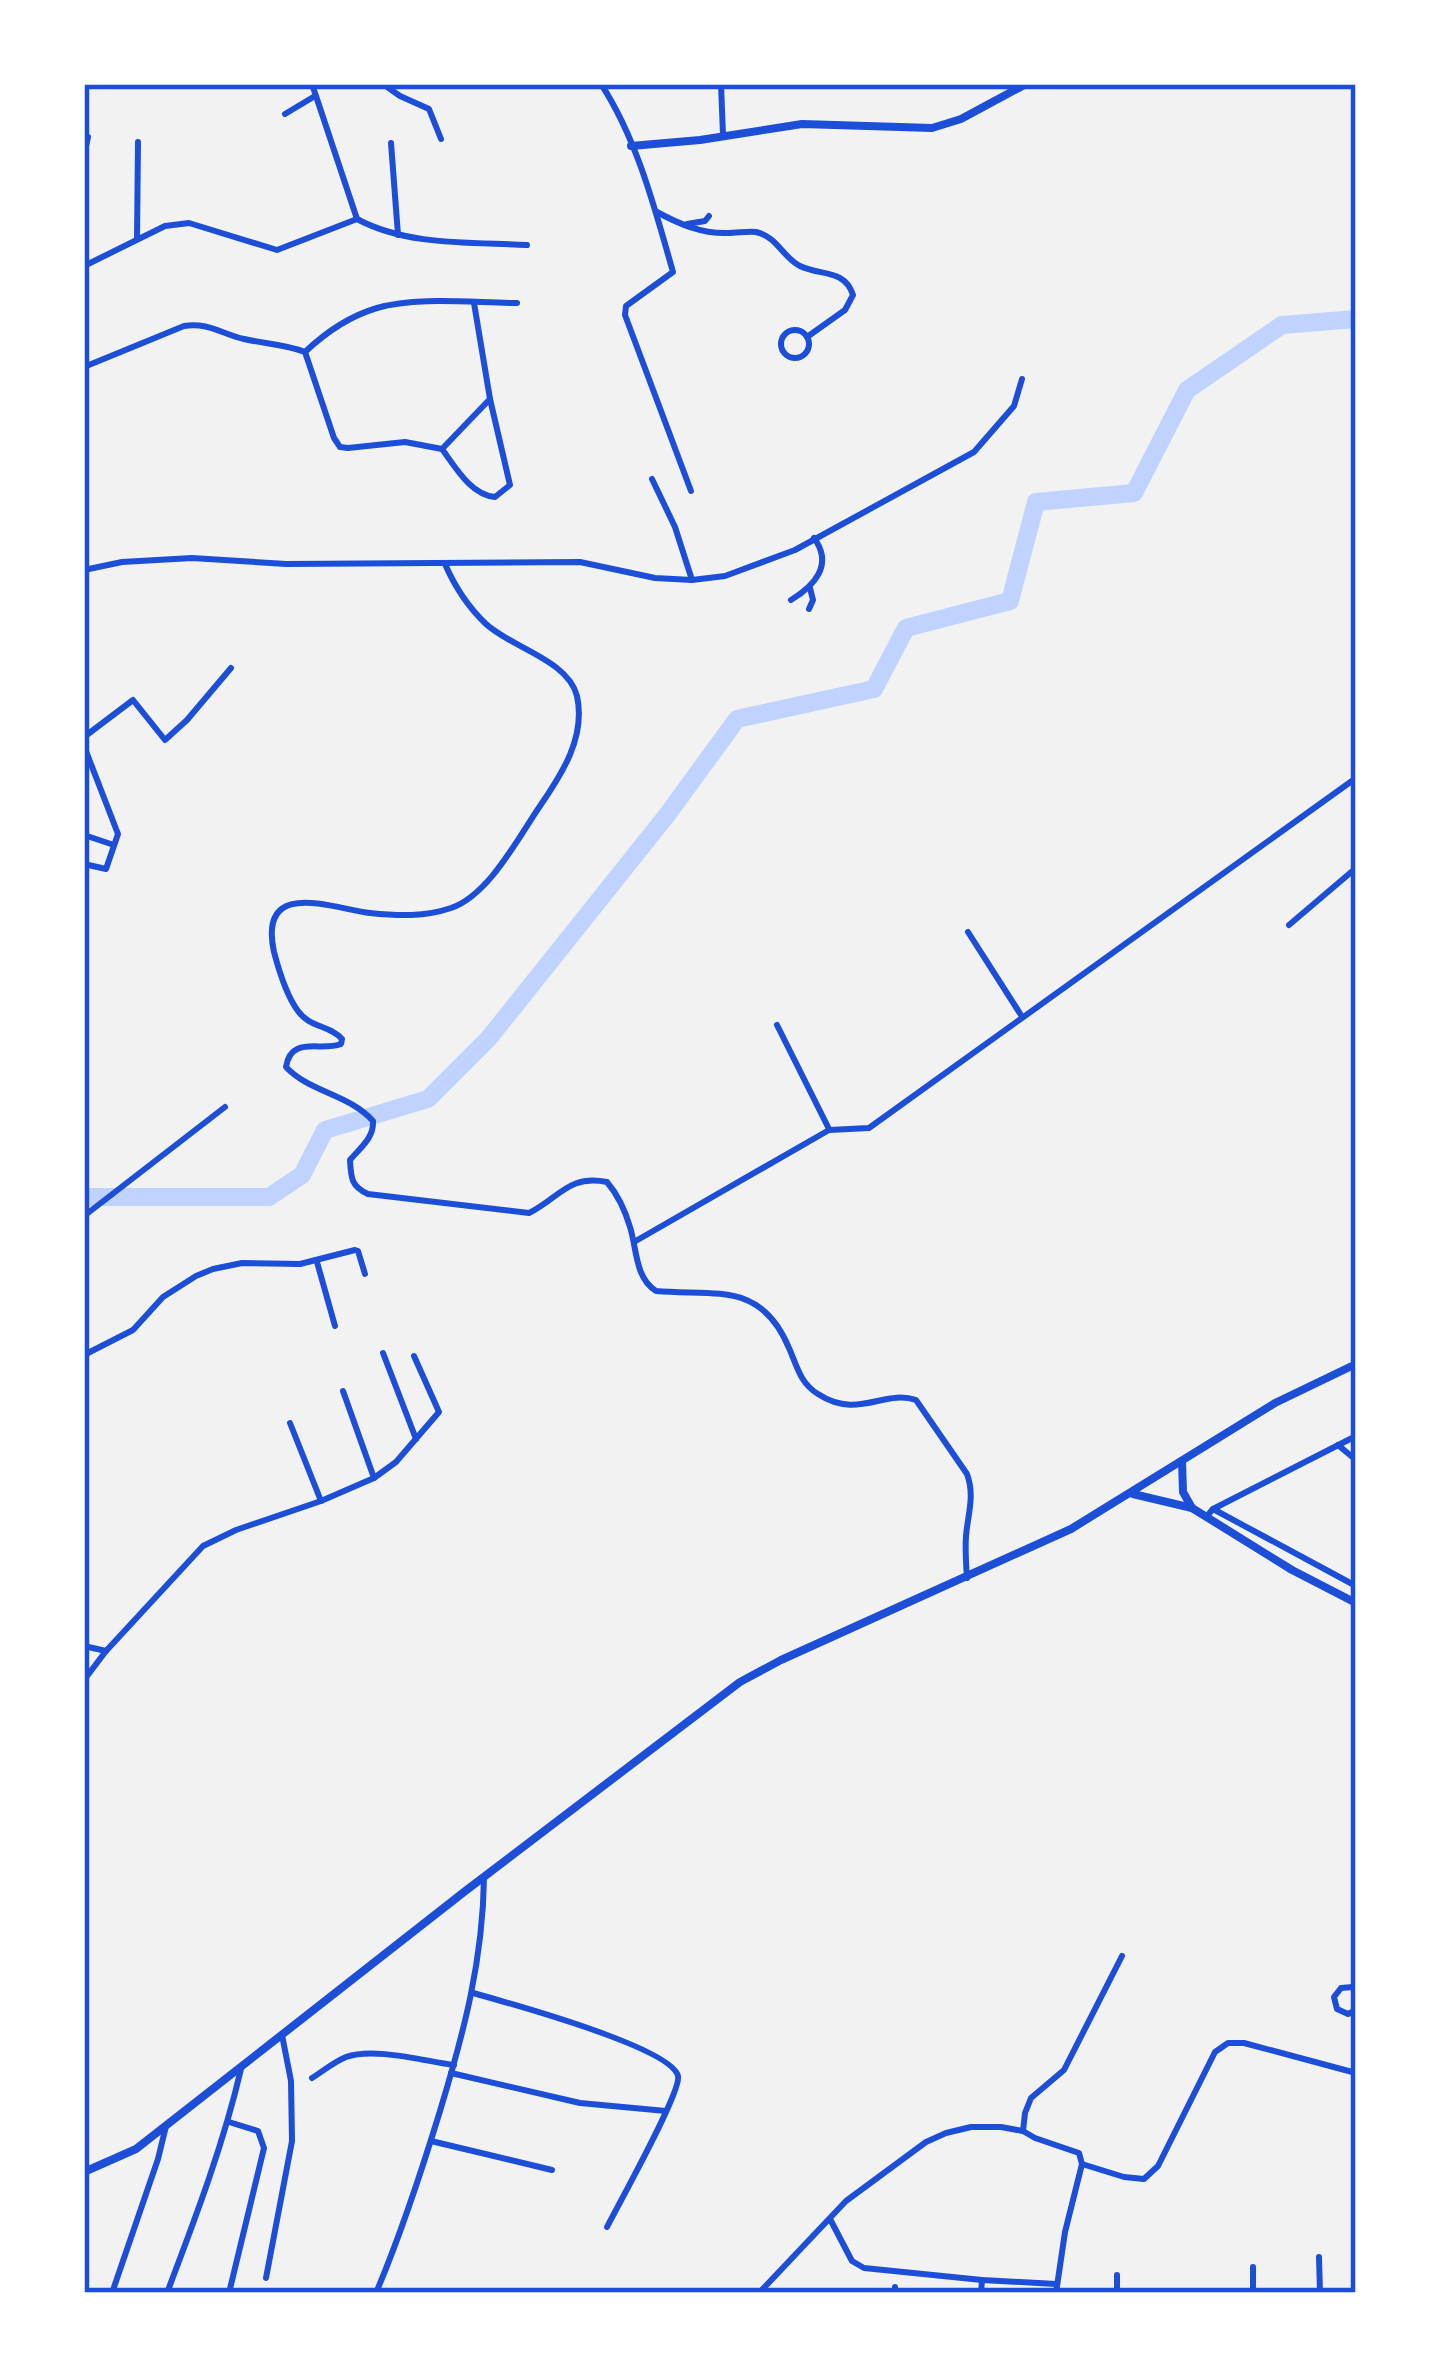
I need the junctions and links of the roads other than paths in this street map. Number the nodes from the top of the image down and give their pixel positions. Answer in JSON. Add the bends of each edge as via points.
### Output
{"nodes":[{"id":1,"x":313,"y":84,"type":"edge"},
{"id":2,"x":383,"y":84,"type":"edge"},
{"id":3,"x":601,"y":84,"type":"edge"},
{"id":4,"x":721,"y":84,"type":"edge"},
{"id":5,"x":1026,"y":84,"type":"edge"},
{"id":6,"x":315,"y":96,"type":"junction"},
{"id":7,"x":285,"y":114,"type":"dead end"},
{"id":8,"x":723,"y":135,"type":"junction"},
{"id":9,"x":88,"y":137,"type":"dead end"},
{"id":10,"x":441,"y":139,"type":"dead end"},
{"id":11,"x":138,"y":142,"type":"dead end"},
{"id":12,"x":391,"y":143,"type":"dead end"},
{"id":13,"x":631,"y":146,"type":"junction"},
{"id":14,"x":84,"y":155,"type":"edge"},
{"id":15,"x":655,"y":210,"type":"junction"},
{"id":16,"x":709,"y":216,"type":"dead end"},
{"id":17,"x":357,"y":219,"type":"junction"},
{"id":18,"x":677,"y":223,"type":"junction"},
{"id":19,"x":398,"y":235,"type":"junction"},
{"id":20,"x":137,"y":238,"type":"junction"},
{"id":21,"x":527,"y":245,"type":"dead end"},
{"id":22,"x":84,"y":254,"type":"edge"},
{"id":23,"x":85,"y":266,"type":"edge"},
{"id":24,"x":474,"y":302,"type":"junction"},
{"id":25,"x":517,"y":303,"type":"dead end"},
{"id":26,"x":807,"y":337,"type":"junction"},
{"id":27,"x":305,"y":352,"type":"junction"},
{"id":28,"x":84,"y":367,"type":"edge"},
{"id":29,"x":1022,"y":379,"type":"dead end"},
{"id":30,"x":490,"y":399,"type":"junction"},
{"id":31,"x":442,"y":449,"type":"junction"},
{"id":32,"x":652,"y":479,"type":"dead end"},
{"id":33,"x":691,"y":491,"type":"dead end"},
{"id":34,"x":814,"y":538,"type":"junction"},
{"id":35,"x":445,"y":564,"type":"junction"},
{"id":36,"x":84,"y":570,"type":"edge"},
{"id":37,"x":692,"y":580,"type":"junction"},
{"id":38,"x":810,"y":588,"type":"junction"},
{"id":39,"x":790,"y":600,"type":"dead end"},
{"id":40,"x":809,"y":609,"type":"dead end"},
{"id":41,"x":231,"y":668,"type":"dead end"},
{"id":42,"x":84,"y":742,"type":"edge"},
{"id":43,"x":1356,"y":778,"type":"edge"},
{"id":44,"x":84,"y":835,"type":"edge"},
{"id":45,"x":114,"y":845,"type":"junction"},
{"id":46,"x":84,"y":864,"type":"edge"},
{"id":47,"x":1356,"y":868,"type":"edge"},
{"id":48,"x":1289,"y":926,"type":"dead end"},
{"id":49,"x":968,"y":932,"type":"dead end"},
{"id":50,"x":1022,"y":1016,"type":"junction"},
{"id":51,"x":777,"y":1025,"type":"dead end"},
{"id":52,"x":225,"y":1107,"type":"dead end"},
{"id":53,"x":829,"y":1130,"type":"junction"},
{"id":54,"x":84,"y":1216,"type":"edge"},
{"id":55,"x":634,"y":1242,"type":"junction"},
{"id":56,"x":317,"y":1262,"type":"junction"},
{"id":57,"x":365,"y":1274,"type":"dead end"},
{"id":58,"x":335,"y":1327,"type":"dead end"},
{"id":59,"x":383,"y":1353,"type":"dead end"},
{"id":60,"x":84,"y":1355,"type":"edge"},
{"id":61,"x":415,"y":1356,"type":"dead end"},
{"id":62,"x":1356,"y":1364,"type":"edge"},
{"id":63,"x":343,"y":1391,"type":"dead end"},
{"id":64,"x":290,"y":1424,"type":"dead end"},
{"id":65,"x":1356,"y":1436,"type":"edge"},
{"id":66,"x":416,"y":1439,"type":"junction"},
{"id":67,"x":1338,"y":1445,"type":"junction"},
{"id":68,"x":1182,"y":1460,"type":"junction"},
{"id":69,"x":1356,"y":1460,"type":"edge"},
{"id":70,"x":374,"y":1478,"type":"junction"},
{"id":71,"x":1131,"y":1493,"type":"junction"},
{"id":72,"x":321,"y":1501,"type":"junction"},
{"id":73,"x":1192,"y":1508,"type":"junction"},
{"id":74,"x":1209,"y":1513,"type":"junction"},
{"id":75,"x":967,"y":1578,"type":"junction"},
{"id":76,"x":1356,"y":1586,"type":"edge"},
{"id":77,"x":1356,"y":1603,"type":"edge"},
{"id":78,"x":84,"y":1646,"type":"edge"},
{"id":79,"x":106,"y":1651,"type":"junction"},
{"id":80,"x":84,"y":1680,"type":"edge"},
{"id":81,"x":484,"y":1877,"type":"junction"},
{"id":82,"x":1122,"y":1956,"type":"dead end"},
{"id":83,"x":1356,"y":1990,"type":"edge"},
{"id":84,"x":473,"y":1993,"type":"junction"},
{"id":85,"x":1356,"y":2010,"type":"edge"},
{"id":86,"x":282,"y":2035,"type":"junction"},
{"id":87,"x":242,"y":2066,"type":"junction"},
{"id":88,"x":453,"y":2069,"type":"junction"},
{"id":89,"x":1356,"y":2073,"type":"edge"},
{"id":90,"x":312,"y":2078,"type":"dead end"},
{"id":91,"x":666,"y":2111,"type":"junction"},
{"id":92,"x":229,"y":2122,"type":"junction"},
{"id":93,"x":166,"y":2126,"type":"junction"},
{"id":94,"x":1023,"y":2131,"type":"junction"},
{"id":95,"x":431,"y":2141,"type":"junction"},
{"id":96,"x":1082,"y":2164,"type":"junction"},
{"id":97,"x":552,"y":2170,"type":"dead end"},
{"id":98,"x":84,"y":2173,"type":"edge"},
{"id":99,"x":830,"y":2218,"type":"junction"},
{"id":100,"x":607,"y":2227,"type":"dead end"},
{"id":101,"x":1319,"y":2257,"type":"dead end"},
{"id":102,"x":1253,"y":2267,"type":"dead end"},
{"id":103,"x":1117,"y":2275,"type":"dead end"},
{"id":104,"x":266,"y":2278,"type":"dead end"},
{"id":105,"x":982,"y":2280,"type":"junction"},
{"id":106,"x":1056,"y":2288,"type":"edge"},
{"id":107,"x":112,"y":2293,"type":"edge"},
{"id":108,"x":167,"y":2293,"type":"edge"},
{"id":109,"x":230,"y":2293,"type":"edge"},
{"id":110,"x":376,"y":2293,"type":"edge"},
{"id":111,"x":759,"y":2293,"type":"edge"},
{"id":112,"x":981,"y":2293,"type":"edge"},
{"id":113,"x":1117,"y":2293,"type":"edge"},
{"id":114,"x":1253,"y":2293,"type":"edge"},
{"id":115,"x":1320,"y":2293,"type":"edge"}],
"edges":[{"from":1,"to":6,"type":"street"},
{"from":2,"to":10,"type":"street","via":[[429,109]]},
{"from":3,"to":13,"type":"street"},
{"from":4,"to":8,"type":"street"},
{"from":5,"to":8,"type":"main road","via":[[932,128],[802,124]]},
{"from":6,"to":7,"type":"street"},
{"from":6,"to":17,"type":"street"},
{"from":8,"to":13,"type":"main road"},
{"from":9,"to":14,"type":"street"},
{"from":11,"to":20,"type":"street"},
{"from":12,"to":19,"type":"street"},
{"from":13,"to":15,"type":"street"},
{"from":15,"to":18,"type":"street"},
{"from":15,"to":33,"type":"street","via":[[673,272],[626,306],[625,315]]},
{"from":16,"to":18,"type":"street"},
{"from":17,"to":19,"type":"street"},
{"from":17,"to":20,"type":"street","via":[[277,250],[190,223]]},
{"from":18,"to":26,"type":"street","via":[[757,232],[793,263],[846,281],[850,304]]},
{"from":19,"to":21,"type":"street"},
{"from":20,"to":23,"type":"street"},
{"from":22,"to":23,"type":"street"},
{"from":24,"to":25,"type":"street"},
{"from":24,"to":27,"type":"street","via":[[377,308]]},
{"from":24,"to":30,"type":"street"},
{"from":26,"to":26,"type":"street","via":[[787,333],[782,350],[802,356]]},
{"from":27,"to":28,"type":"street","via":[[200,323]]},
{"from":27,"to":31,"type":"street","via":[[340,446]]},
{"from":29,"to":34,"type":"street","via":[[1014,406],[974,452]]},
{"from":30,"to":31,"type":"street"},
{"from":30,"to":31,"type":"street","via":[[510,485],[505,492],[483,496]]},
{"from":32,"to":37,"type":"street"},
{"from":34,"to":37,"type":"street","via":[[725,575]]},
{"from":34,"to":38,"type":"street","via":[[823,560]]},
{"from":35,"to":36,"type":"street","via":[[192,558]]},
{"from":35,"to":37,"type":"street","via":[[580,562]]},
{"from":35,"to":55,"type":"street","via":[[488,626],[572,681],[577,736],[566,769],[488,882],[456,907],[418,916],[324,902],[278,912],[277,965],[299,1013],[342,1039],[335,1048],[294,1050],[286,1066],[373,1120],[350,1160],[356,1189],[529,1213],[591,1178],[616,1193]]},
{"from":38,"to":39,"type":"street"},
{"from":38,"to":40,"type":"street"},
{"from":41,"to":42,"type":"street","via":[[165,740],[134,700]]},
{"from":42,"to":45,"type":"street","via":[[118,835]]},
{"from":43,"to":50,"type":"street"},
{"from":44,"to":45,"type":"street"},
{"from":45,"to":46,"type":"street","via":[[106,869]]},
{"from":47,"to":48,"type":"street"},
{"from":49,"to":50,"type":"street"},
{"from":50,"to":53,"type":"street","via":[[869,1127]]},
{"from":51,"to":53,"type":"street"},
{"from":52,"to":54,"type":"street"},
{"from":53,"to":55,"type":"street"},
{"from":55,"to":75,"type":"street","via":[[650,1288],[716,1292],[760,1305],[776,1321],[800,1378],[828,1400],[854,1406],[904,1396],[921,1404],[971,1484]]},
{"from":56,"to":57,"type":"street","via":[[355,1250]]},
{"from":56,"to":58,"type":"street"},
{"from":56,"to":60,"type":"street","via":[[213,1269],[164,1297],[133,1330]]},
{"from":59,"to":66,"type":"street"},
{"from":61,"to":66,"type":"street","via":[[439,1412]]},
{"from":62,"to":68,"type":"main road"},
{"from":63,"to":70,"type":"street"},
{"from":64,"to":72,"type":"street"},
{"from":65,"to":67,"type":"street"},
{"from":66,"to":70,"type":"street"},
{"from":67,"to":69,"type":"street"},
{"from":67,"to":74,"type":"street"},
{"from":68,"to":71,"type":"main road"},
{"from":68,"to":73,"type":"main road"},
{"from":70,"to":72,"type":"street"},
{"from":71,"to":73,"type":"main road"},
{"from":71,"to":75,"type":"main road"},
{"from":72,"to":79,"type":"street","via":[[203,1546]]},
{"from":73,"to":74,"type":"main road"},
{"from":74,"to":76,"type":"street"},
{"from":74,"to":77,"type":"main road"},
{"from":75,"to":81,"type":"main road","via":[[740,1682]]},
{"from":78,"to":79,"type":"street"},
{"from":79,"to":80,"type":"street"},
{"from":81,"to":84,"type":"street"},
{"from":81,"to":86,"type":"main road"},
{"from":82,"to":94,"type":"street","via":[[1064,2070],[1031,2098]]},
{"from":83,"to":85,"type":"street","via":[[1341,1988],[1334,1997],[1337,2009]]},
{"from":84,"to":88,"type":"street"},
{"from":84,"to":91,"type":"street","via":[[593,2028],[674,2068],[678,2083]]},
{"from":86,"to":87,"type":"main road"},
{"from":86,"to":104,"type":"street","via":[[292,2141]]},
{"from":87,"to":92,"type":"street"},
{"from":87,"to":93,"type":"main road"},
{"from":88,"to":90,"type":"street","via":[[357,2054]]},
{"from":88,"to":91,"type":"street","via":[[580,2103]]},
{"from":88,"to":95,"type":"street"},
{"from":89,"to":96,"type":"street","via":[[1228,2043],[1151,2174],[1124,2177]]},
{"from":91,"to":100,"type":"street"},
{"from":92,"to":108,"type":"street"},
{"from":92,"to":109,"type":"street","via":[[258,2131],[264,2148]]},
{"from":93,"to":98,"type":"main road"},
{"from":93,"to":107,"type":"street"},
{"from":94,"to":96,"type":"street","via":[[1069,2147]]},
{"from":94,"to":99,"type":"street","via":[[971,2127],[926,2142]]},
{"from":95,"to":97,"type":"street"},
{"from":95,"to":110,"type":"street"},
{"from":96,"to":106,"type":"street"},
{"from":99,"to":105,"type":"street","via":[[864,2268]]},
{"from":99,"to":111,"type":"street"},
{"from":101,"to":115,"type":"street"},
{"from":102,"to":114,"type":"street"},
{"from":103,"to":113,"type":"street"},
{"from":105,"to":106,"type":"street"},
{"from":105,"to":112,"type":"street"}]}
